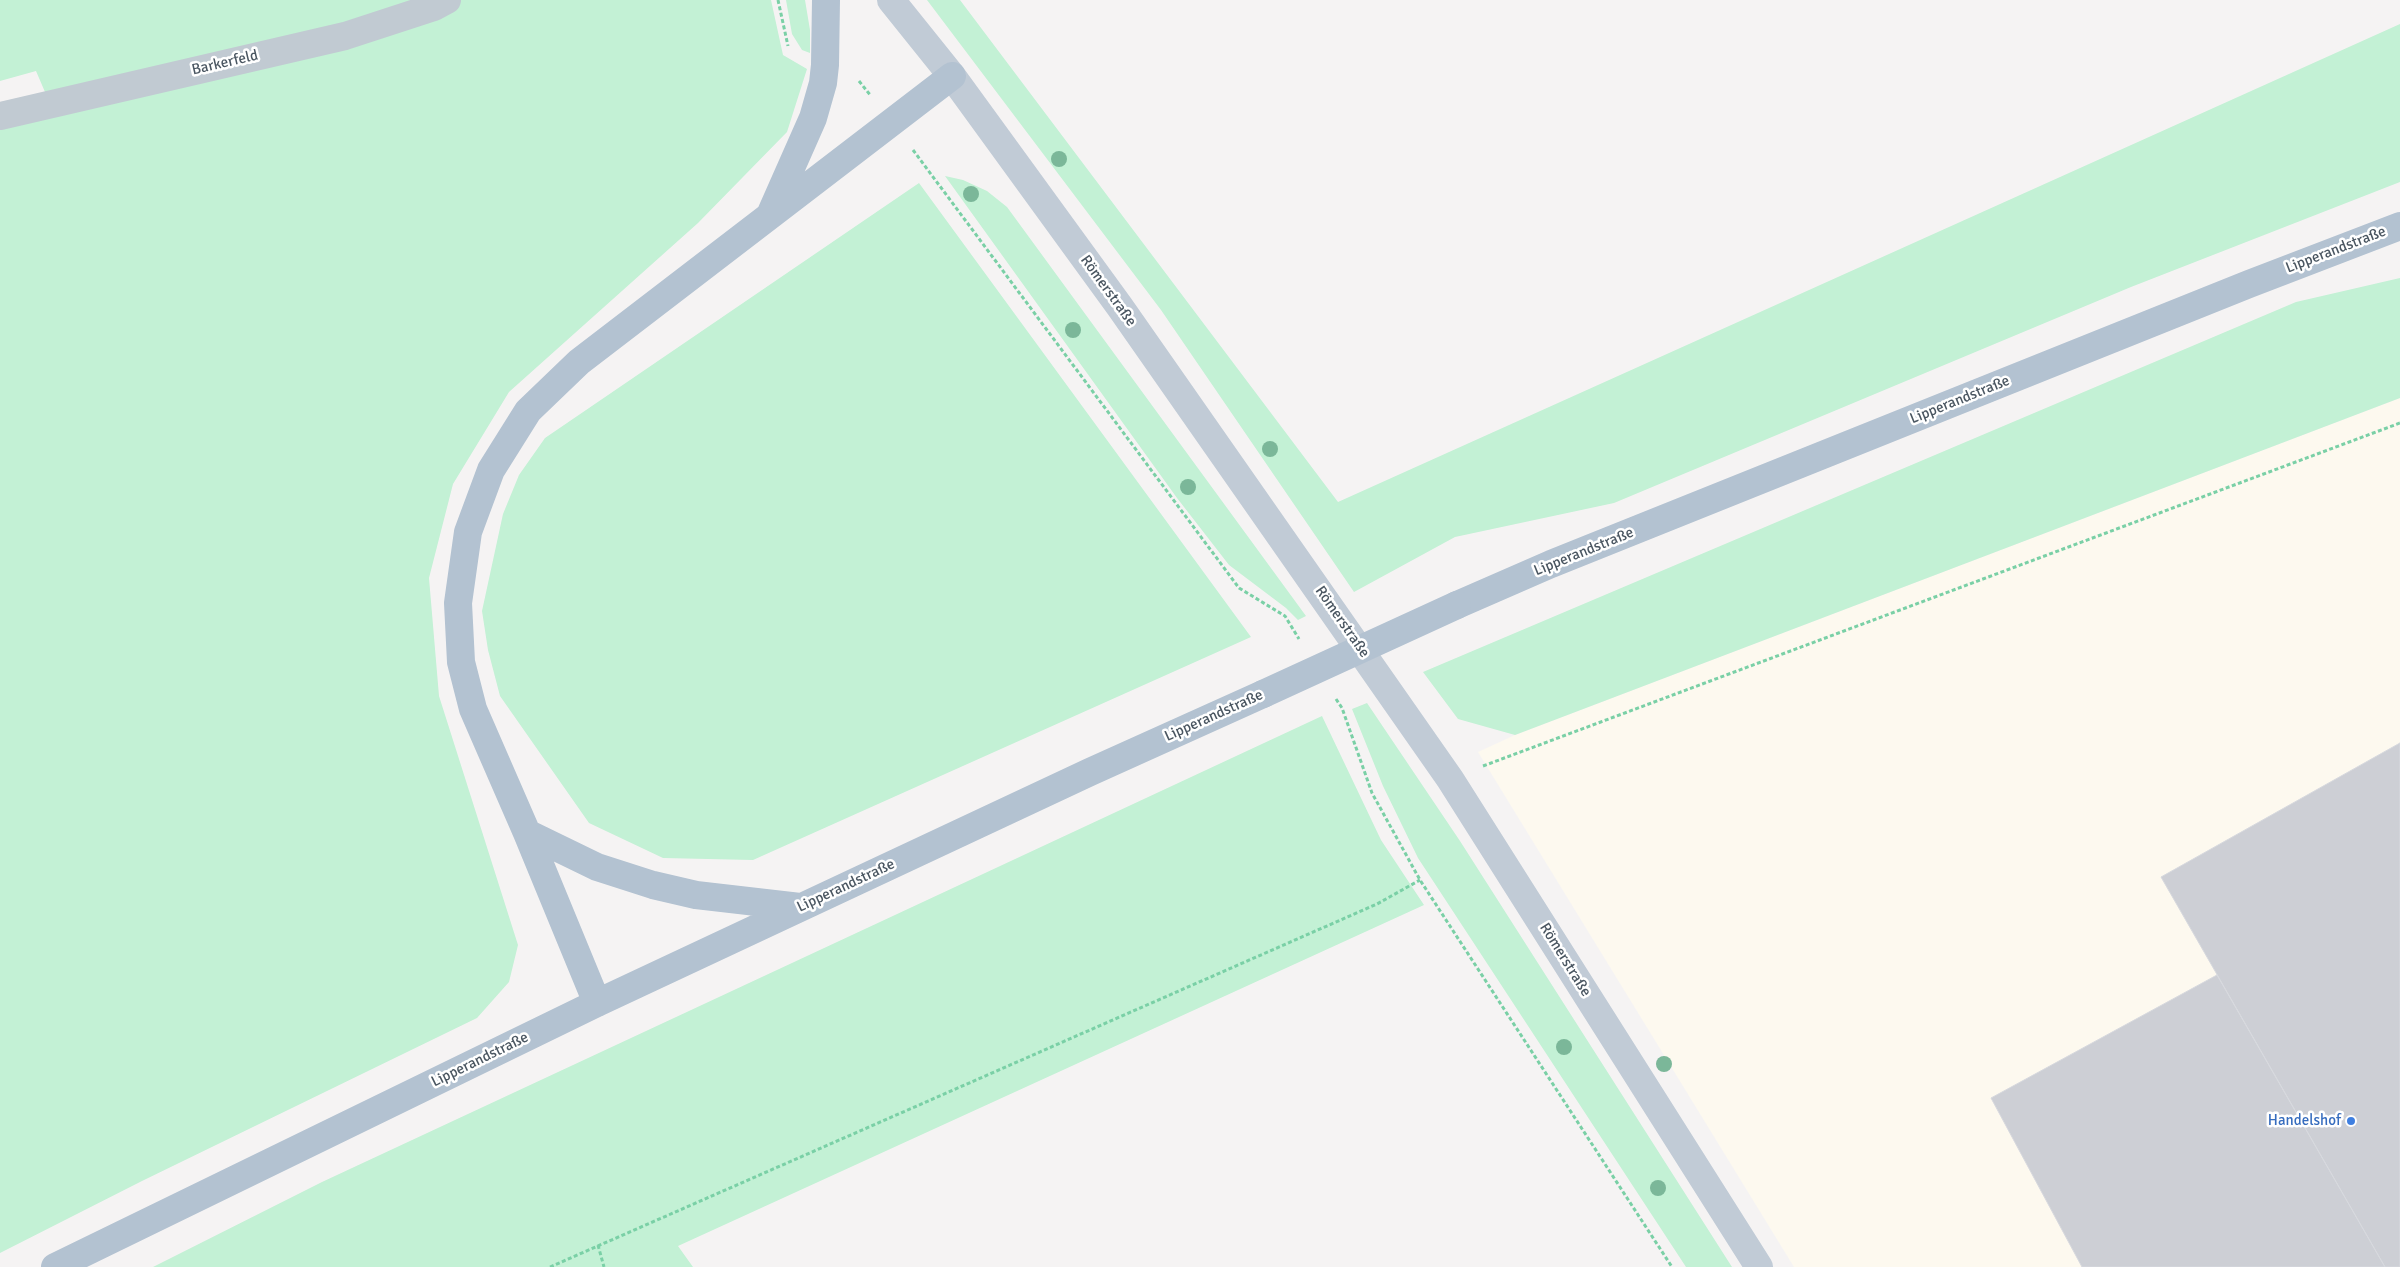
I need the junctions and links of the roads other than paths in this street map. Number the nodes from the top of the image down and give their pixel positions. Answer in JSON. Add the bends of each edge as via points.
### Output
{"nodes":[{"id":1,"x":447,"y":0,"type":"edge"},
{"id":2,"x":826,"y":0,"type":"edge"},
{"id":3,"x":891,"y":0,"type":"edge"},
{"id":4,"x":952,"y":76,"type":"junction"},
{"id":5,"x":0,"y":116,"type":"edge"},
{"id":6,"x":770,"y":214,"type":"junction"},
{"id":7,"x":2400,"y":226,"type":"edge"},
{"id":8,"x":527,"y":833,"type":"junction"},
{"id":9,"x":801,"y":907,"type":"junction"},
{"id":10,"x":596,"y":1003,"type":"junction"},
{"id":11,"x":55,"y":1267,"type":"edge"},
{"id":12,"x":1759,"y":1267,"type":"edge"}],
"edges":[{"from":1,"to":5,"type":"street","name":"Barkerfeld","via":[[345,36]]},
{"from":2,"to":6,"type":"main road","via":[[823,83],[813,118]]},
{"from":3,"to":4,"type":"main road","name":"Römerstraße"},
{"from":4,"to":6,"type":"main road"},
{"from":4,"to":12,"type":"main road","name":"Römerstraße","via":[[1137,331],[1450,779]]},
{"from":6,"to":8,"type":"main road","via":[[579,362],[528,411],[491,470],[468,532],[458,602],[461,662],[473,710]]},
{"from":7,"to":9,"type":"main road","name":"Lipperandstraße","bridge":true,"via":[[1560,561],[1457,605]]},
{"from":8,"to":9,"type":"main road","via":[[596,867],[653,885],[696,896]]},
{"from":8,"to":10,"type":"main road"},
{"from":9,"to":10,"type":"main road","name":"Lipperandstraße"},
{"from":10,"to":11,"type":"main road","name":"Lipperandstraße"}]}
